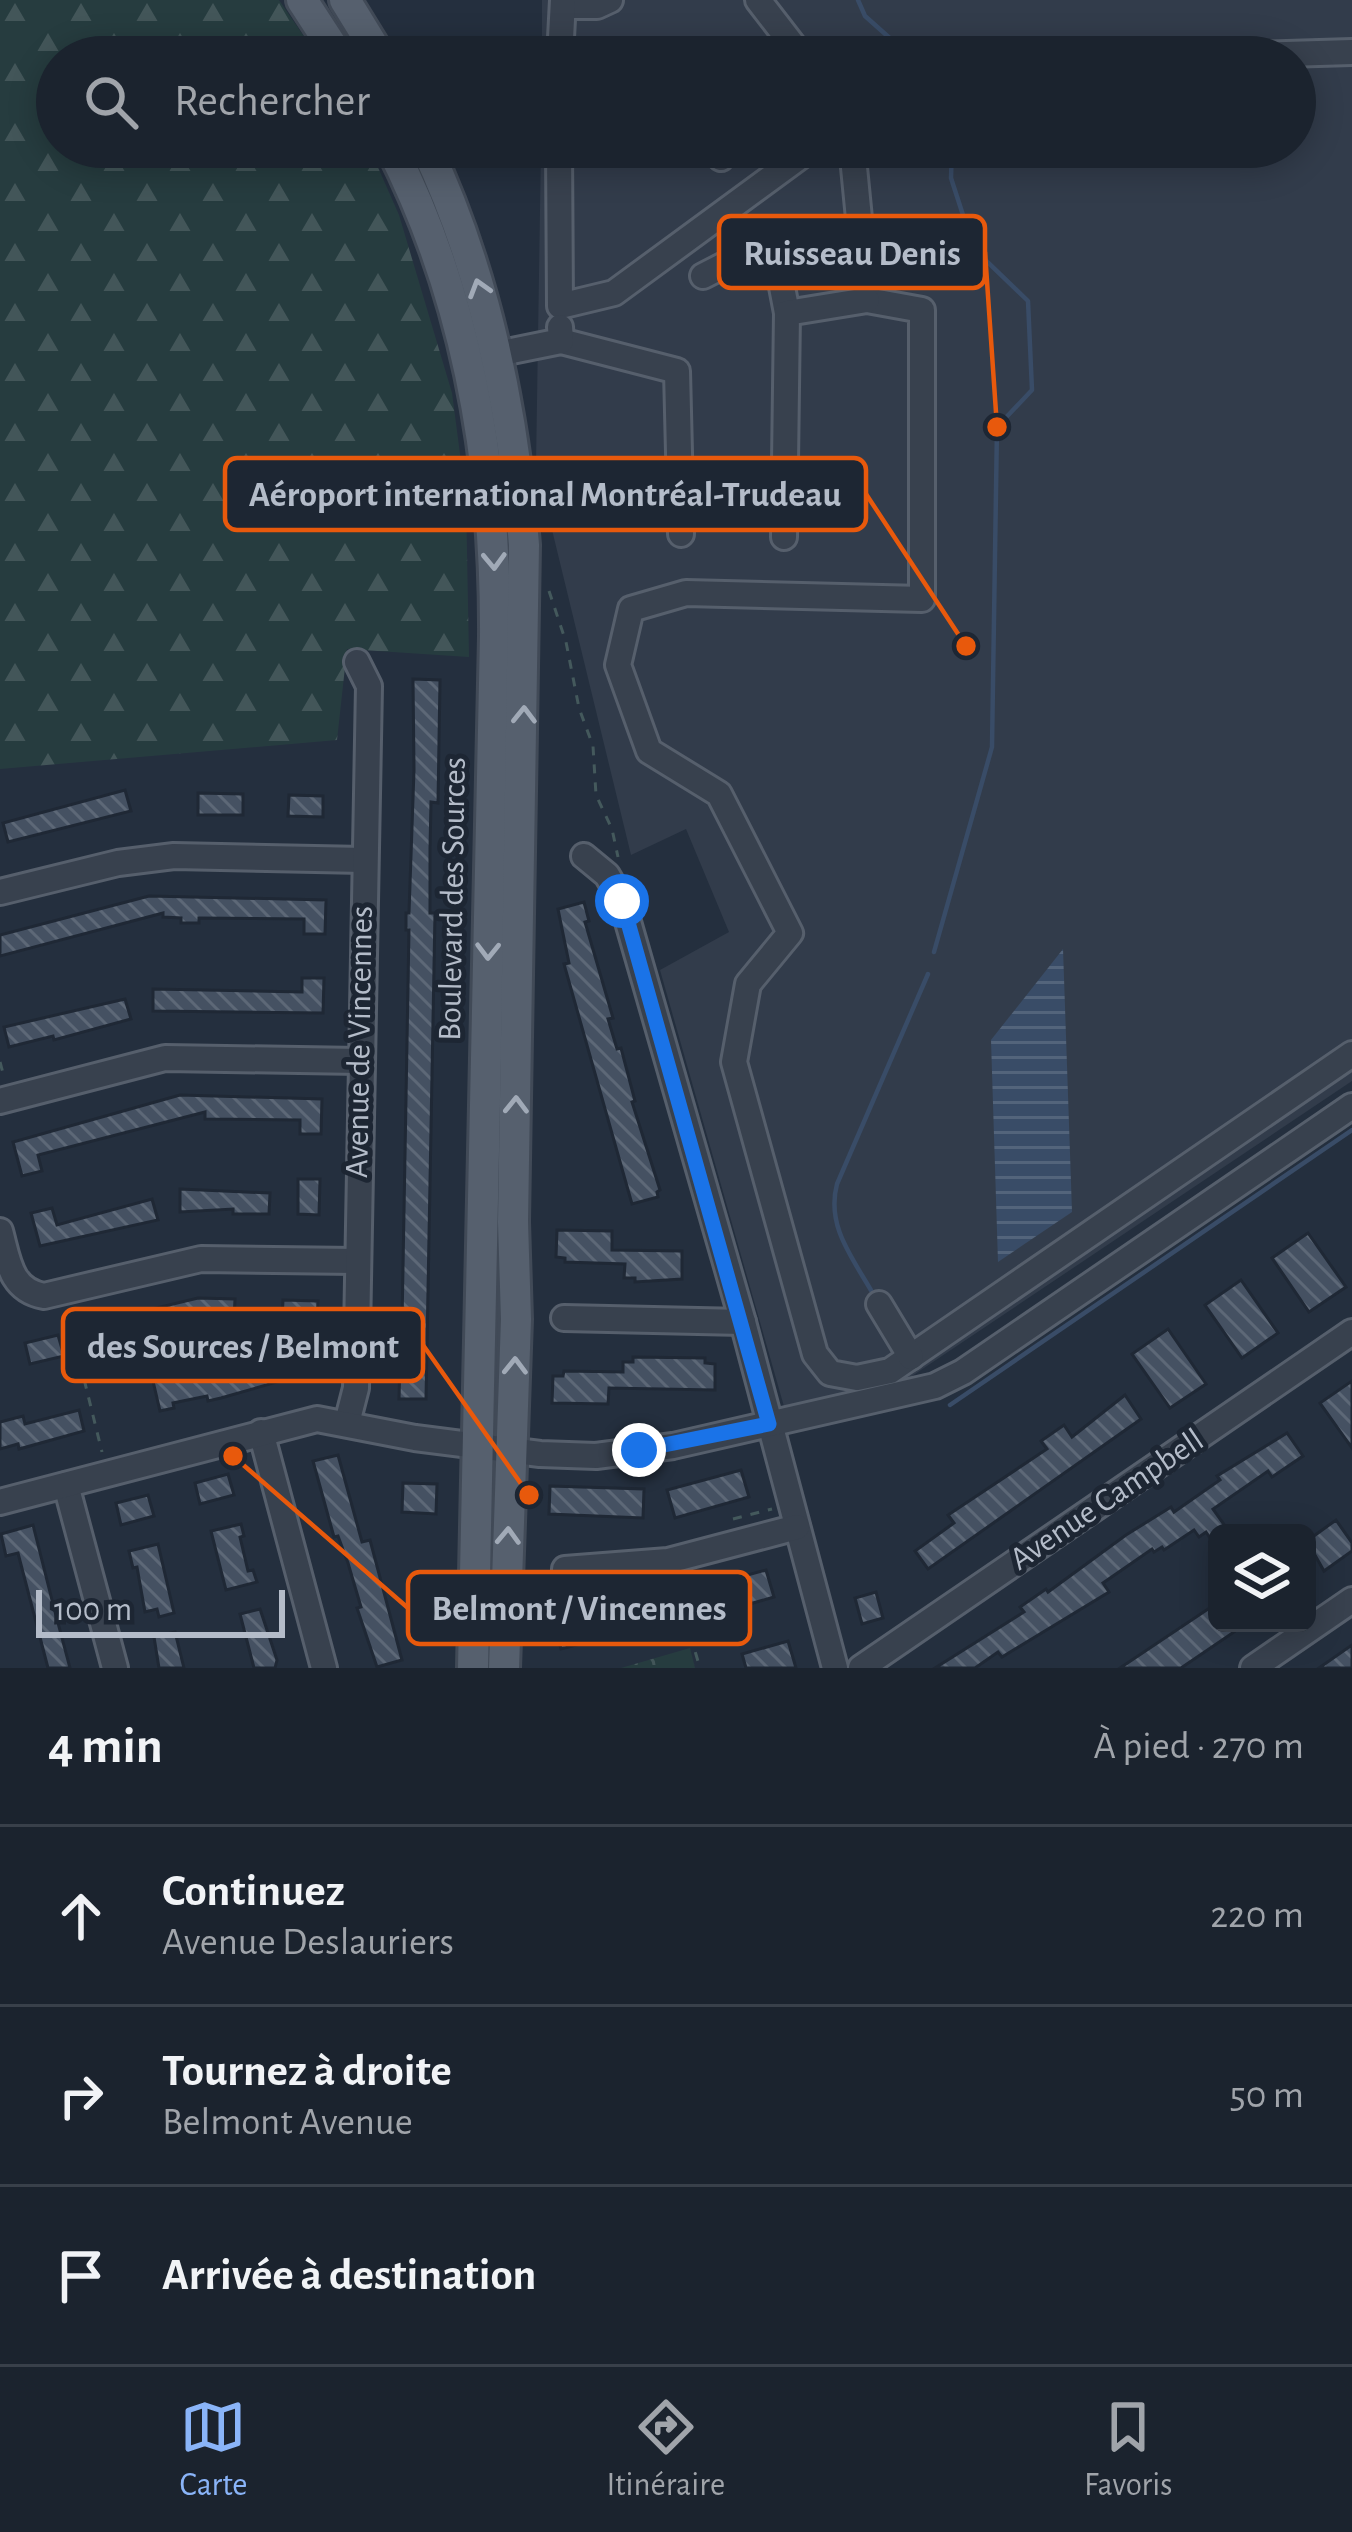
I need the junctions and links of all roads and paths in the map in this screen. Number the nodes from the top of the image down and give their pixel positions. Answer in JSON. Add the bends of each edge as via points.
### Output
{"nodes":[{"id":1,"x":302,"y":0,"type":"edge"},
{"id":2,"x":345,"y":0,"type":"edge"},
{"id":3,"x":366,"y":0,"type":"edge"},
{"id":4,"x":610,"y":0,"type":"edge"},
{"id":5,"x":758,"y":0,"type":"edge"},
{"id":6,"x":562,"y":3,"type":"edge"},
{"id":7,"x":325,"y":36,"type":"edge"},
{"id":8,"x":367,"y":36,"type":"edge"},
{"id":9,"x":373,"y":36,"type":"edge"},
{"id":10,"x":561,"y":36,"type":"edge"},
{"id":11,"x":786,"y":36,"type":"edge"},
{"id":12,"x":1352,"y":52,"type":"edge"},
{"id":13,"x":1316,"y":53,"type":"edge"},
{"id":14,"x":401,"y":168,"type":"edge"},
{"id":15,"x":435,"y":168,"type":"edge"},
{"id":16,"x":559,"y":168,"type":"edge"},
{"id":17,"x":784,"y":168,"type":"edge"},
{"id":18,"x":854,"y":168,"type":"edge"},
{"id":19,"x":703,"y":276,"type":"dead end"},
{"id":20,"x":867,"y":300,"type":"junction"},
{"id":21,"x":560,"y":306,"type":"junction"},
{"id":22,"x":787,"y":313,"type":"junction"},
{"id":23,"x":561,"y":340,"type":"junction"},
{"id":24,"x":497,"y":354,"type":"junction"},
{"id":25,"x":681,"y":534,"type":"dead end"},
{"id":26,"x":784,"y":537,"type":"dead end"},
{"id":27,"x":525,"y":566,"type":"junction"},
{"id":28,"x":357,"y":662,"type":"dead end"},
{"id":29,"x":584,"y":856,"type":"dead end"},
{"id":30,"x":364,"y":860,"type":"junction"},
{"id":31,"x":612,"y":881,"type":"junction"},
{"id":32,"x":0,"y":892,"type":"edge"},
{"id":33,"x":1352,"y":1054,"type":"edge"},
{"id":34,"x":360,"y":1061,"type":"junction"},
{"id":35,"x":0,"y":1062,"type":"edge"},
{"id":36,"x":3,"y":1094,"type":"edge"},
{"id":37,"x":1352,"y":1106,"type":"edge"},
{"id":38,"x":0,"y":1231,"type":"edge"},
{"id":39,"x":356,"y":1261,"type":"junction"},
{"id":40,"x":65,"y":1303,"type":"dead end"},
{"id":41,"x":879,"y":1304,"type":"dead end"},
{"id":42,"x":564,"y":1318,"type":"dead end"},
{"id":43,"x":743,"y":1322,"type":"junction"},
{"id":44,"x":1352,"y":1332,"type":"edge"},
{"id":45,"x":911,"y":1357,"type":"junction"},
{"id":46,"x":347,"y":1423,"type":"junction"},
{"id":47,"x":769,"y":1424,"type":"junction"},
{"id":48,"x":261,"y":1432,"type":"junction"},
{"id":49,"x":477,"y":1445,"type":"junction"},
{"id":50,"x":512,"y":1449,"type":"junction"},
{"id":51,"x":104,"y":1458,"type":"dead end"},
{"id":52,"x":66,"y":1485,"type":"junction"},
{"id":53,"x":0,"y":1502,"type":"edge"},
{"id":54,"x":775,"y":1509,"type":"dead end"},
{"id":55,"x":733,"y":1519,"type":"dead end"},
{"id":56,"x":797,"y":1527,"type":"junction"},
{"id":57,"x":566,"y":1569,"type":"dead end"},
{"id":58,"x":671,"y":1572,"type":"dead end"},
{"id":59,"x":1352,"y":1600,"type":"edge"},
{"id":60,"x":115,"y":1668,"type":"edge"},
{"id":61,"x":324,"y":1668,"type":"edge"},
{"id":62,"x":473,"y":1668,"type":"edge"},
{"id":63,"x":504,"y":1668,"type":"edge"},
{"id":64,"x":700,"y":1668,"type":"edge"},
{"id":65,"x":835,"y":1668,"type":"edge"},
{"id":66,"x":861,"y":1668,"type":"edge"},
{"id":67,"x":1253,"y":1668,"type":"edge"}],
"edges":[{"from":1,"to":7,"type":"main road"},
{"from":2,"to":8,"type":"main road"},
{"from":3,"to":9,"type":"street"},
{"from":4,"to":6,"type":"street"},
{"from":5,"to":11,"type":"street"},
{"from":6,"to":10,"type":"street"},
{"from":12,"to":13,"type":"street"},
{"from":14,"to":49,"type":"main road","name":"Boulevard des Sources","one_way":true,"via":[[460,332],[493,528]]},
{"from":24,"to":15,"type":"main road","name":"Boulevard des Sources","one_way":true},
{"from":16,"to":21,"type":"street"},
{"from":17,"to":21,"type":"street","via":[[614,293]]},
{"from":18,"to":20,"type":"street"},
{"from":19,"to":22,"type":"street","via":[[773,240]]},
{"from":20,"to":22,"type":"street"},
{"from":20,"to":45,"type":"street","via":[[922,310],[922,599],[686,593],[631,609],[618,665],[649,751],[719,794],[790,933],[748,984],[734,1062],[815,1354],[830,1372],[857,1378]]},
{"from":21,"to":23,"type":"street"},
{"from":22,"to":26,"type":"street"},
{"from":23,"to":24,"type":"street"},
{"from":23,"to":25,"type":"street","via":[[676,371]]},
{"from":24,"to":27,"type":"main road","name":"Boulevard des Sources"},
{"from":27,"to":31,"type":"path","via":[[557,609],[593,746],[596,795],[616,845],[620,866]]},
{"from":50,"to":27,"type":"main road","name":"Boulevard des Sources","one_way":true},
{"from":28,"to":30,"type":"street","name":"Avenue de Vincennes","via":[[369,686]]},
{"from":29,"to":31,"type":"street"},
{"from":30,"to":32,"type":"street","via":[[174,856]]},
{"from":30,"to":34,"type":"street","name":"Avenue de Vincennes"},
{"from":31,"to":43,"type":"street"},
{"from":33,"to":45,"type":"street"},
{"from":34,"to":36,"type":"street","via":[[166,1058]]},
{"from":34,"to":39,"type":"street","name":"Avenue de Vincennes"},
{"from":35,"to":36,"type":"path"},
{"from":37,"to":47,"type":"street","via":[[963,1372],[934,1386]]},
{"from":38,"to":39,"type":"street","via":[[14,1278],[44,1296],[201,1259]]},
{"from":39,"to":46,"type":"street","name":"Avenue de Vincennes","via":[[356,1388]]},
{"from":40,"to":51,"type":"path"},
{"from":41,"to":45,"type":"street"},
{"from":42,"to":43,"type":"street"},
{"from":43,"to":47,"type":"street"},
{"from":44,"to":66,"type":"street","name":"Avenue Campbell"},
{"from":46,"to":48,"type":"street","via":[[317,1419]]},
{"from":46,"to":49,"type":"street"},
{"from":47,"to":50,"type":"street","via":[[596,1456]]},
{"from":47,"to":56,"type":"street"},
{"from":48,"to":52,"type":"street"},
{"from":48,"to":61,"type":"street"},
{"from":49,"to":50,"type":"street"},
{"from":49,"to":62,"type":"main road","name":"Boulevard des Sources"},
{"from":63,"to":50,"type":"main road","name":"Boulevard des Sources","one_way":true},
{"from":52,"to":53,"type":"street"},
{"from":52,"to":60,"type":"street"},
{"from":54,"to":55,"type":"path"},
{"from":56,"to":57,"type":"street","via":[[675,1559]]},
{"from":56,"to":65,"type":"street"},
{"from":58,"to":64,"type":"path"},
{"from":59,"to":67,"type":"street"}]}
